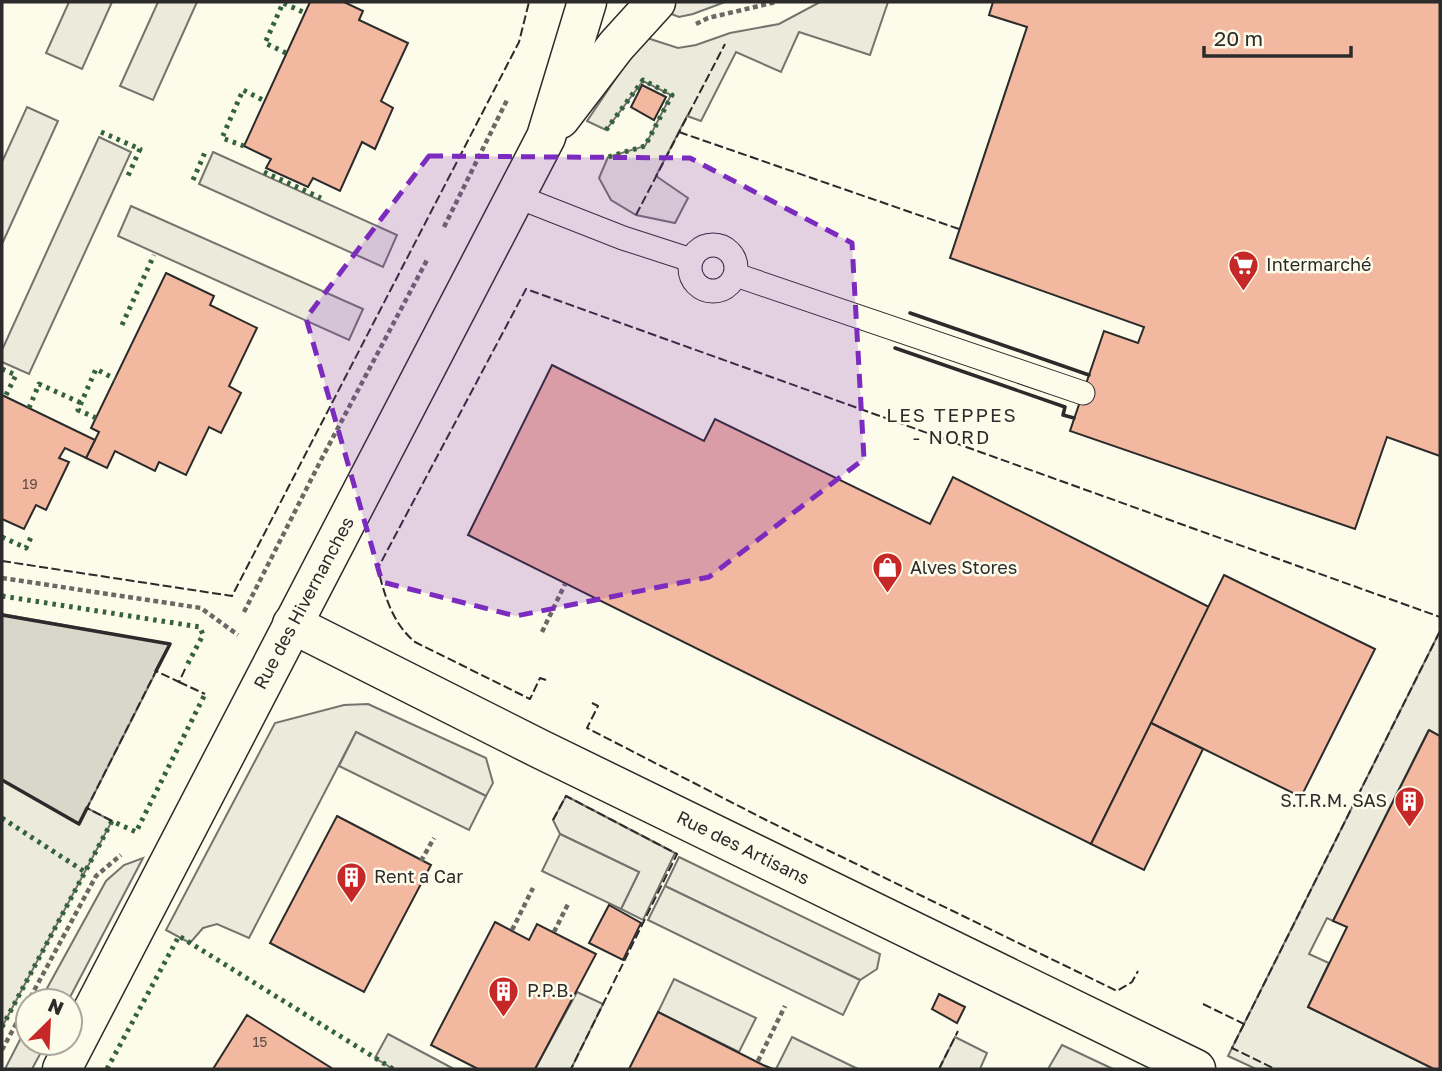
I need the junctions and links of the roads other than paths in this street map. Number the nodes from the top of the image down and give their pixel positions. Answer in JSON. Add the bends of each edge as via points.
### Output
{"nodes":[{"id":1,"x":587,"y":2,"type":"edge"},
{"id":2,"x":656,"y":2,"type":"edge"},
{"id":3,"x":546,"y":137,"type":"junction"},
{"id":4,"x":516,"y":196,"type":"junction"},
{"id":5,"x":691,"y":260,"type":"junction"},
{"id":6,"x":736,"y":275,"type":"junction"},
{"id":7,"x":1083,"y":393,"type":"dead end"},
{"id":8,"x":285,"y":639,"type":"junction"},
{"id":9,"x":62,"y":1069,"type":"edge"},
{"id":10,"x":1196,"y":1069,"type":"edge"}],
"edges":[{"from":1,"to":3,"type":"street","name":"Rue des Hivernanches"},
{"from":2,"to":3,"type":"street","name":"Rue des Hivernanches"},
{"from":3,"to":4,"type":"street","name":"Rue des Hivernanches"},
{"from":4,"to":5,"type":"lane"},
{"from":4,"to":8,"type":"street","name":"Rue des Hivernanches"},
{"from":5,"to":6,"type":"lane","via":[[703,247],[726,248],[735,260]]},
{"from":5,"to":6,"type":"lane","via":[[690,273],[706,290],[721,290]]},
{"from":6,"to":7,"type":"lane"},
{"from":8,"to":9,"type":"street","name":"Rue des Hivernanches"},
{"from":8,"to":10,"type":"street","name":"Rue des Artisans","via":[[540,749]]}]}
